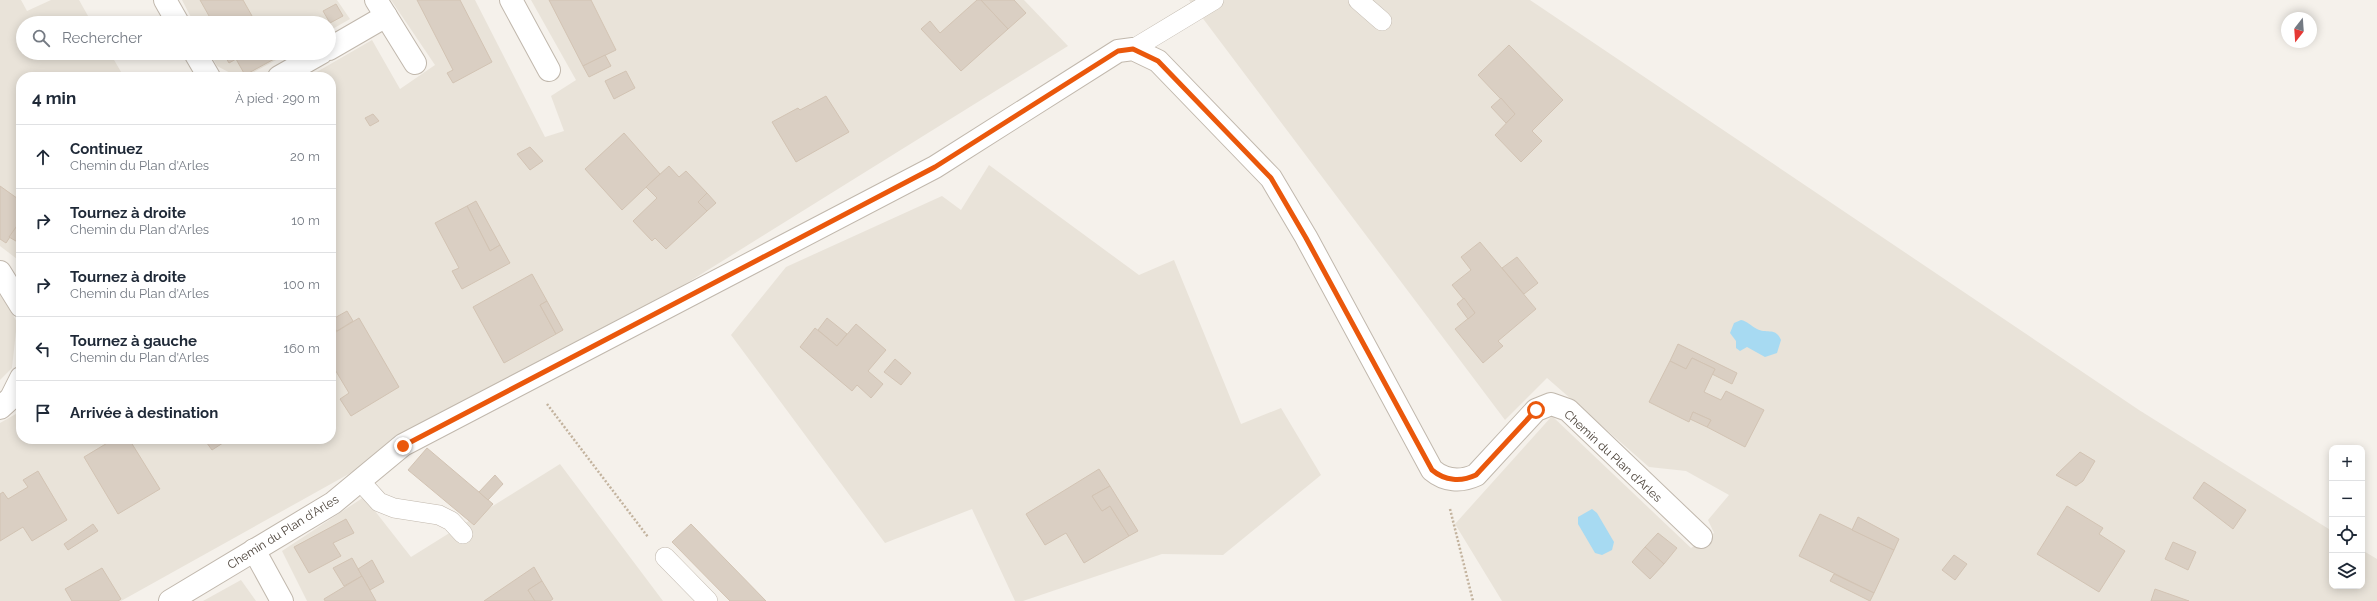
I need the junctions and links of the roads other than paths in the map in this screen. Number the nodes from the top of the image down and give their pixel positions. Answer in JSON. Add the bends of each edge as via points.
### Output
{"nodes":[{"id":1,"x":164,"y":0,"type":"edge"},
{"id":2,"x":511,"y":0,"type":"edge"},
{"id":3,"x":1214,"y":0,"type":"edge"},
{"id":4,"x":1358,"y":0,"type":"edge"},
{"id":5,"x":381,"y":8,"type":"edge"},
{"id":6,"x":174,"y":16,"type":"edge"},
{"id":7,"x":1382,"y":22,"type":"dead end"},
{"id":8,"x":336,"y":43,"type":"edge"},
{"id":9,"x":1133,"y":49,"type":"junction"},
{"id":10,"x":199,"y":60,"type":"edge"},
{"id":11,"x":309,"y":60,"type":"edge"},
{"id":12,"x":415,"y":63,"type":"dead end"},
{"id":13,"x":549,"y":70,"type":"dead end"},
{"id":14,"x":206,"y":72,"type":"edge"},
{"id":15,"x":288,"y":72,"type":"edge"},
{"id":16,"x":0,"y":272,"type":"edge"},
{"id":17,"x":16,"y":298,"type":"edge"},
{"id":18,"x":16,"y":388,"type":"edge"},
{"id":19,"x":0,"y":408,"type":"edge"},
{"id":20,"x":360,"y":481,"type":"junction"},
{"id":21,"x":463,"y":534,"type":"dead end"},
{"id":22,"x":1701,"y":537,"type":"dead end"},
{"id":23,"x":254,"y":550,"type":"junction"},
{"id":24,"x":665,"y":557,"type":"road end"},
{"id":25,"x":170,"y":601,"type":"edge"},
{"id":26,"x":282,"y":601,"type":"edge"},
{"id":27,"x":708,"y":601,"type":"edge"}],
"edges":[{"from":1,"to":6,"type":"street"},
{"from":2,"to":13,"type":"street"},
{"from":3,"to":9,"type":"lane"},
{"from":4,"to":7,"type":"lane"},
{"from":5,"to":8,"type":"street"},
{"from":5,"to":12,"type":"street"},
{"from":9,"to":20,"type":"street","name":"Chemin du Plan d'Arles","via":[[1118,51],[935,167],[403,446]]},
{"from":9,"to":22,"type":"street","name":"Chemin du Plan d'Arles","via":[[1158,61],[1271,178],[1432,470],[1439,476],[1451,479],[1465,480],[1476,475],[1536,410],[1551,404],[1568,410]]},
{"from":10,"to":14,"type":"street"},
{"from":11,"to":15,"type":"street"},
{"from":16,"to":17,"type":"street"},
{"from":18,"to":19,"type":"street","via":[[11,398]]},
{"from":20,"to":21,"type":"lane","via":[[379,502],[394,508],[440,515],[451,521]]},
{"from":20,"to":23,"type":"street","name":"Chemin du Plan d'Arles","via":[[333,504]]},
{"from":23,"to":25,"type":"street","name":"Chemin du Plan d'Arles"},
{"from":23,"to":26,"type":"street"},
{"from":24,"to":27,"type":"lane"}]}
